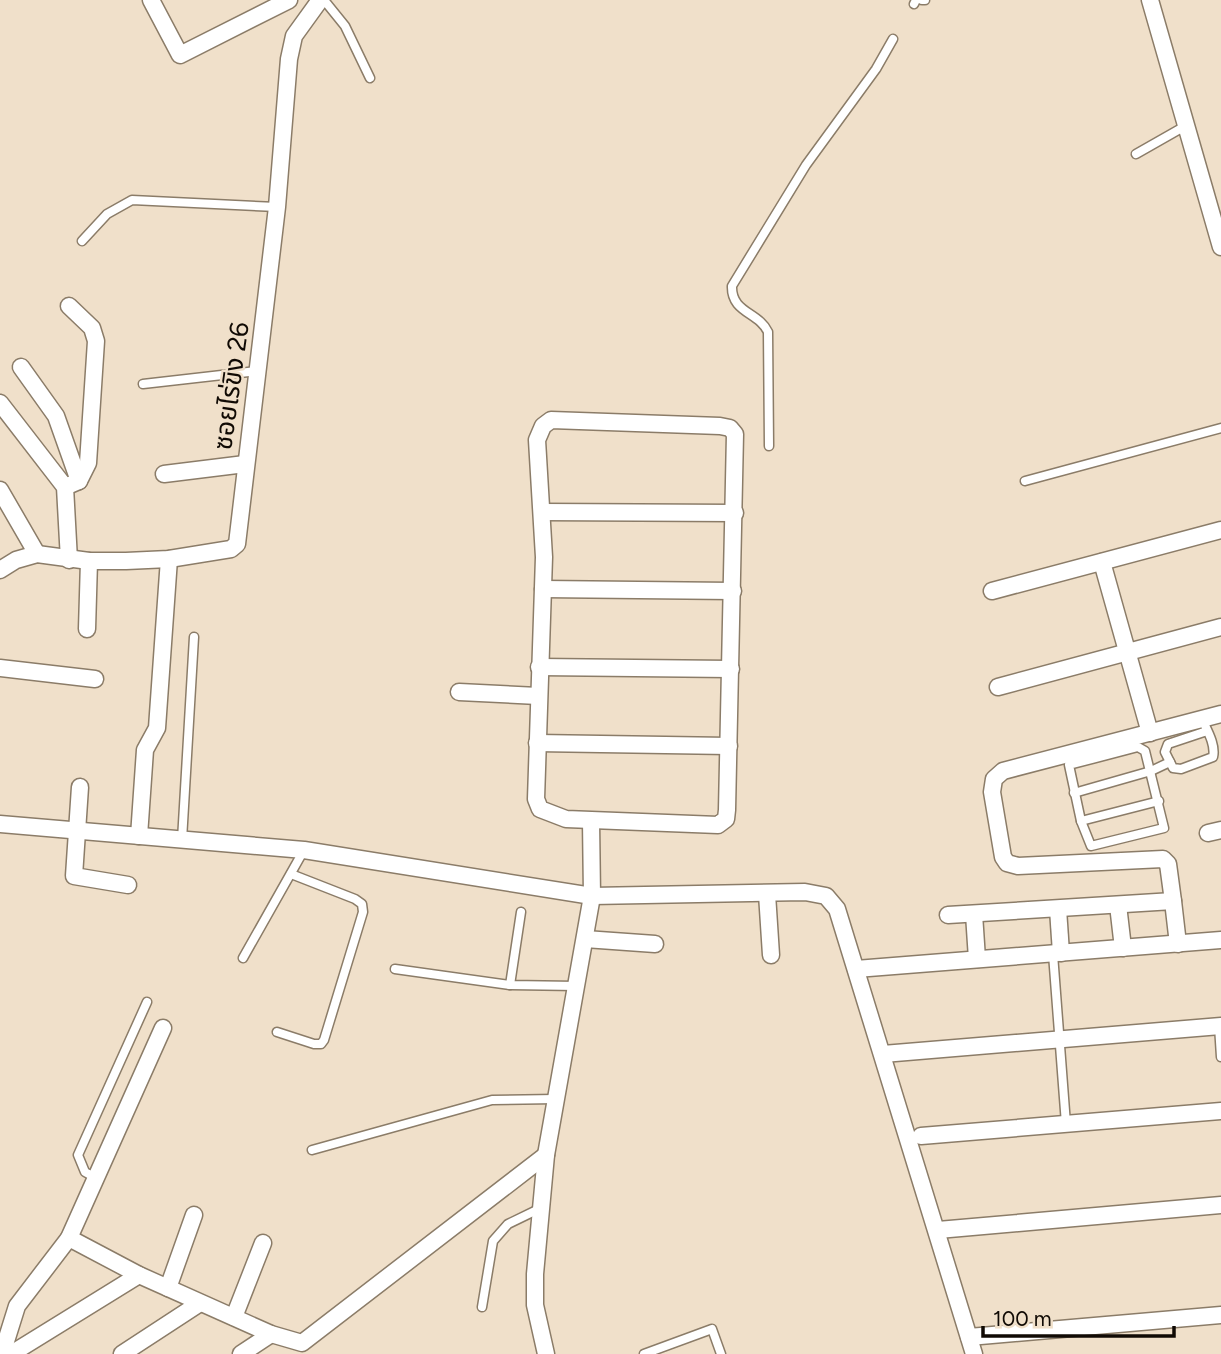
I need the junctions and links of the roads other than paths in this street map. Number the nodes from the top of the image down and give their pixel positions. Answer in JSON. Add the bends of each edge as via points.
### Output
{"nodes":[{"id":1,"x":289,"y":0,"type":"edge"},
{"id":2,"x":322,"y":0,"type":"edge"},
{"id":3,"x":1150,"y":0,"type":"edge"},
{"id":4,"x":158,"y":2,"type":"edge"},
{"id":5,"x":893,"y":40,"type":"dead end"},
{"id":6,"x":370,"y":78,"type":"dead end"},
{"id":7,"x":1187,"y":125,"type":"junction"},
{"id":8,"x":1136,"y":154,"type":"dead end"},
{"id":9,"x":277,"y":207,"type":"junction"},
{"id":10,"x":82,"y":241,"type":"dead end"},
{"id":11,"x":1221,"y":247,"type":"edge"},
{"id":12,"x":69,"y":306,"type":"dead end"},
{"id":13,"x":21,"y":367,"type":"dead end"},
{"id":14,"x":257,"y":371,"type":"junction"},
{"id":15,"x":143,"y":384,"type":"dead end"},
{"id":16,"x":0,"y":403,"type":"edge"},
{"id":17,"x":1221,"y":428,"type":"edge"},
{"id":18,"x":769,"y":446,"type":"dead end"},
{"id":19,"x":245,"y":464,"type":"junction"},
{"id":20,"x":164,"y":474,"type":"dead end"},
{"id":21,"x":1025,"y":481,"type":"dead end"},
{"id":22,"x":72,"y":484,"type":"junction"},
{"id":23,"x":0,"y":490,"type":"edge"},
{"id":24,"x":542,"y":512,"type":"junction"},
{"id":25,"x":735,"y":513,"type":"junction"},
{"id":26,"x":1221,"y":530,"type":"edge"},
{"id":27,"x":37,"y":554,"type":"junction"},
{"id":28,"x":169,"y":559,"type":"junction"},
{"id":29,"x":69,"y":560,"type":"junction"},
{"id":30,"x":89,"y":561,"type":"junction"},
{"id":31,"x":1102,"y":562,"type":"junction"},
{"id":32,"x":0,"y":570,"type":"edge"},
{"id":33,"x":542,"y":589,"type":"junction"},
{"id":34,"x":733,"y":591,"type":"junction"},
{"id":35,"x":992,"y":592,"type":"dead end"},
{"id":36,"x":1221,"y":627,"type":"edge"},
{"id":37,"x":87,"y":629,"type":"dead end"},
{"id":38,"x":194,"y":637,"type":"dead end"},
{"id":39,"x":1128,"y":652,"type":"junction"},
{"id":40,"x":539,"y":667,"type":"junction"},
{"id":41,"x":0,"y":668,"type":"edge"},
{"id":42,"x":731,"y":669,"type":"junction"},
{"id":43,"x":95,"y":679,"type":"dead end"},
{"id":44,"x":998,"y":687,"type":"dead end"},
{"id":45,"x":459,"y":692,"type":"dead end"},
{"id":46,"x":538,"y":696,"type":"junction"},
{"id":47,"x":1221,"y":714,"type":"edge"},
{"id":48,"x":1205,"y":725,"type":"junction"},
{"id":49,"x":1150,"y":733,"type":"junction"},
{"id":50,"x":537,"y":743,"type":"junction"},
{"id":51,"x":729,"y":746,"type":"junction"},
{"id":52,"x":1170,"y":762,"type":"junction"},
{"id":53,"x":1151,"y":771,"type":"junction"},
{"id":54,"x":80,"y":787,"type":"dead end"},
{"id":55,"x":1074,"y":793,"type":"junction"},
{"id":56,"x":1159,"y":801,"type":"junction"},
{"id":57,"x":591,"y":821,"type":"junction"},
{"id":58,"x":1081,"y":821,"type":"junction"},
{"id":59,"x":0,"y":824,"type":"edge"},
{"id":60,"x":77,"y":830,"type":"junction"},
{"id":61,"x":139,"y":836,"type":"junction"},
{"id":62,"x":182,"y":840,"type":"junction"},
{"id":63,"x":304,"y":850,"type":"junction"},
{"id":64,"x":291,"y":874,"type":"junction"},
{"id":65,"x":128,"y":885,"type":"dead end"},
{"id":66,"x":767,"y":894,"type":"junction"},
{"id":67,"x":592,"y":895,"type":"junction"},
{"id":68,"x":1173,"y":901,"type":"junction"},
{"id":69,"x":1118,"y":905,"type":"junction"},
{"id":70,"x":1058,"y":909,"type":"junction"},
{"id":71,"x":521,"y":912,"type":"dead end"},
{"id":72,"x":974,"y":914,"type":"junction"},
{"id":73,"x":948,"y":915,"type":"dead end"},
{"id":74,"x":585,"y":939,"type":"junction"},
{"id":75,"x":1221,"y":940,"type":"edge"},
{"id":76,"x":654,"y":944,"type":"dead end"},
{"id":77,"x":1178,"y":944,"type":"junction"},
{"id":78,"x":1123,"y":948,"type":"junction"},
{"id":79,"x":1057,"y":953,"type":"junction"},
{"id":80,"x":771,"y":955,"type":"dead end"},
{"id":81,"x":243,"y":958,"type":"dead end"},
{"id":82,"x":977,"y":960,"type":"junction"},
{"id":83,"x":396,"y":969,"type":"dead end"},
{"id":84,"x":856,"y":969,"type":"junction"},
{"id":85,"x":510,"y":985,"type":"junction"},
{"id":86,"x":578,"y":986,"type":"junction"},
{"id":87,"x":147,"y":1002,"type":"dead end"},
{"id":88,"x":1220,"y":1026,"type":"edge"},
{"id":89,"x":163,"y":1028,"type":"dead end"},
{"id":90,"x":277,"y":1032,"type":"dead end"},
{"id":91,"x":1058,"y":1040,"type":"junction"},
{"id":92,"x":883,"y":1054,"type":"junction"},
{"id":93,"x":1221,"y":1057,"type":"edge"},
{"id":94,"x":556,"y":1099,"type":"junction"},
{"id":95,"x":1221,"y":1111,"type":"edge"},
{"id":96,"x":1066,"y":1124,"type":"junction"},
{"id":97,"x":921,"y":1136,"type":"dead end"},
{"id":98,"x":312,"y":1150,"type":"dead end"},
{"id":99,"x":546,"y":1156,"type":"junction"},
{"id":100,"x":96,"y":1178,"type":"junction"},
{"id":101,"x":1221,"y":1205,"type":"edge"},
{"id":102,"x":541,"y":1208,"type":"junction"},
{"id":103,"x":194,"y":1215,"type":"dead end"},
{"id":104,"x":938,"y":1230,"type":"junction"},
{"id":105,"x":69,"y":1238,"type":"junction"},
{"id":106,"x":263,"y":1243,"type":"dead end"},
{"id":107,"x":139,"y":1275,"type":"junction"},
{"id":108,"x":168,"y":1288,"type":"junction"},
{"id":109,"x":200,"y":1303,"type":"junction"},
{"id":110,"x":482,"y":1307,"type":"dead end"},
{"id":111,"x":1221,"y":1315,"type":"edge"},
{"id":112,"x":234,"y":1317,"type":"junction"},
{"id":113,"x":271,"y":1335,"type":"junction"},
{"id":114,"x":969,"y":1337,"type":"junction"},
{"id":115,"x":2,"y":1354,"type":"edge"},
{"id":116,"x":12,"y":1354,"type":"edge"},
{"id":117,"x":122,"y":1354,"type":"edge"},
{"id":118,"x":241,"y":1354,"type":"edge"},
{"id":119,"x":546,"y":1354,"type":"edge"},
{"id":120,"x":643,"y":1354,"type":"edge"},
{"id":121,"x":721,"y":1354,"type":"edge"},
{"id":122,"x":974,"y":1354,"type":"edge"}],
"edges":[{"from":1,"to":4,"type":"street","via":[[180,54]]},
{"from":2,"to":6,"type":"lane","via":[[345,26]]},
{"from":2,"to":9,"type":"street","name":"ซอยไร่ขิง 26","via":[[294,36],[289,58]]},
{"from":3,"to":7,"type":"street"},
{"from":5,"to":18,"type":"lane","via":[[806,165],[732,286],[736,305],[764,324],[768,332]]},
{"from":7,"to":8,"type":"lane"},
{"from":7,"to":11,"type":"street"},
{"from":9,"to":10,"type":"lane","via":[[132,200],[107,214]]},
{"from":9,"to":14,"type":"street","name":"ซอยไร่ขิง 26"},
{"from":12,"to":22,"type":"street","via":[[92,328],[96,341],[90,453]]},
{"from":13,"to":22,"type":"street","via":[[56,416]]},
{"from":14,"to":15,"type":"lane"},
{"from":14,"to":19,"type":"street","name":"ซอยไร่ขิง 26"},
{"from":16,"to":22,"type":"street"},
{"from":17,"to":21,"type":"lane"},
{"from":19,"to":20,"type":"street"},
{"from":19,"to":28,"type":"street","name":"ซอยไร่ขิง 26","via":[[237,544],[231,549]]},
{"from":22,"to":29,"type":"street"},
{"from":23,"to":27,"type":"street"},
{"from":24,"to":25,"type":"street"},
{"from":24,"to":25,"type":"street","via":[[537,440],[551,420],[730,428],[736,448]]},
{"from":24,"to":33,"type":"street"},
{"from":25,"to":34,"type":"street"},
{"from":26,"to":31,"type":"street"},
{"from":27,"to":29,"type":"street","name":"ซอยไร่ขิง 26"},
{"from":27,"to":32,"type":"street"},
{"from":28,"to":30,"type":"street","name":"ซอยไร่ขิง 26"},
{"from":28,"to":61,"type":"street","via":[[157,727],[145,750]]},
{"from":29,"to":30,"type":"street","name":"ซอยไร่ขิง 26"},
{"from":30,"to":37,"type":"street"},
{"from":31,"to":35,"type":"street"},
{"from":31,"to":39,"type":"street"},
{"from":33,"to":34,"type":"street"},
{"from":33,"to":40,"type":"street"},
{"from":34,"to":42,"type":"street"},
{"from":36,"to":39,"type":"street"},
{"from":38,"to":62,"type":"lane"},
{"from":39,"to":44,"type":"street"},
{"from":39,"to":49,"type":"street"},
{"from":40,"to":42,"type":"street"},
{"from":40,"to":46,"type":"street"},
{"from":41,"to":43,"type":"street"},
{"from":42,"to":51,"type":"street"},
{"from":45,"to":46,"type":"street"},
{"from":46,"to":50,"type":"street"},
{"from":47,"to":48,"type":"street"},
{"from":48,"to":49,"type":"street"},
{"from":48,"to":52,"type":"lane","via":[[1168,744],[1165,752]]},
{"from":48,"to":52,"type":"lane","via":[[1213,757],[1181,769]]},
{"from":49,"to":68,"type":"street","via":[[1003,771],[994,779],[992,792],[1007,863],[1163,859],[1168,864]]},
{"from":50,"to":51,"type":"street"},
{"from":50,"to":57,"type":"street","via":[[536,799],[540,809],[566,819]]},
{"from":51,"to":57,"type":"street","via":[[726,819],[718,825]]},
{"from":52,"to":53,"type":"lane"},
{"from":53,"to":55,"type":"lane"},
{"from":53,"to":55,"type":"lane","via":[[1139,747],[1072,763],[1068,770]]},
{"from":53,"to":56,"type":"lane"},
{"from":54,"to":60,"type":"street"},
{"from":55,"to":58,"type":"lane"},
{"from":56,"to":58,"type":"lane"},
{"from":56,"to":58,"type":"lane","via":[[1164,823],[1161,831],[1091,846]]},
{"from":57,"to":67,"type":"street"},
{"from":59,"to":60,"type":"street"},
{"from":60,"to":61,"type":"street"},
{"from":60,"to":65,"type":"street","via":[[74,876]]},
{"from":61,"to":62,"type":"street"},
{"from":62,"to":63,"type":"street"},
{"from":63,"to":64,"type":"lane"},
{"from":63,"to":67,"type":"street"},
{"from":64,"to":81,"type":"lane"},
{"from":64,"to":90,"type":"lane","via":[[355,899],[363,912],[324,1040],[314,1044]]},
{"from":66,"to":67,"type":"street"},
{"from":66,"to":80,"type":"street"},
{"from":66,"to":84,"type":"street","via":[[826,896],[837,909]]},
{"from":67,"to":74,"type":"street"},
{"from":68,"to":69,"type":"street"},
{"from":68,"to":77,"type":"street"},
{"from":69,"to":70,"type":"street"},
{"from":69,"to":78,"type":"street"},
{"from":70,"to":72,"type":"street"},
{"from":70,"to":79,"type":"street"},
{"from":71,"to":85,"type":"lane"},
{"from":72,"to":73,"type":"street"},
{"from":72,"to":82,"type":"street"},
{"from":74,"to":76,"type":"street"},
{"from":74,"to":86,"type":"street"},
{"from":75,"to":77,"type":"street"},
{"from":77,"to":78,"type":"street"},
{"from":78,"to":79,"type":"street"},
{"from":79,"to":82,"type":"street"},
{"from":79,"to":91,"type":"lane"},
{"from":82,"to":84,"type":"street"},
{"from":83,"to":85,"type":"lane"},
{"from":84,"to":92,"type":"street"},
{"from":85,"to":86,"type":"lane"},
{"from":86,"to":94,"type":"street"},
{"from":87,"to":100,"type":"lane","via":[[78,1155],[85,1172]]},
{"from":88,"to":91,"type":"street"},
{"from":88,"to":93,"type":"lane"},
{"from":89,"to":100,"type":"street"},
{"from":91,"to":92,"type":"street"},
{"from":91,"to":96,"type":"lane"},
{"from":92,"to":104,"type":"street"},
{"from":94,"to":98,"type":"lane","via":[[492,1100]]},
{"from":94,"to":99,"type":"street"},
{"from":95,"to":96,"type":"street"},
{"from":96,"to":97,"type":"street"},
{"from":99,"to":102,"type":"street"},
{"from":99,"to":113,"type":"street","via":[[309,1339],[293,1342]]},
{"from":100,"to":105,"type":"street"},
{"from":101,"to":104,"type":"street"},
{"from":102,"to":110,"type":"lane","via":[[508,1224],[493,1241]]},
{"from":102,"to":119,"type":"street","via":[[535,1306]]},
{"from":103,"to":108,"type":"street"},
{"from":104,"to":114,"type":"street"},
{"from":105,"to":107,"type":"street"},
{"from":105,"to":115,"type":"street","via":[[18,1306]]},
{"from":106,"to":112,"type":"street"},
{"from":107,"to":108,"type":"street"},
{"from":107,"to":116,"type":"street"},
{"from":108,"to":109,"type":"street"},
{"from":109,"to":112,"type":"street"},
{"from":109,"to":117,"type":"street"},
{"from":111,"to":114,"type":"street"},
{"from":112,"to":113,"type":"street"},
{"from":113,"to":118,"type":"street"},
{"from":114,"to":122,"type":"street"},
{"from":120,"to":121,"type":"lane","via":[[712,1329]]}]}
